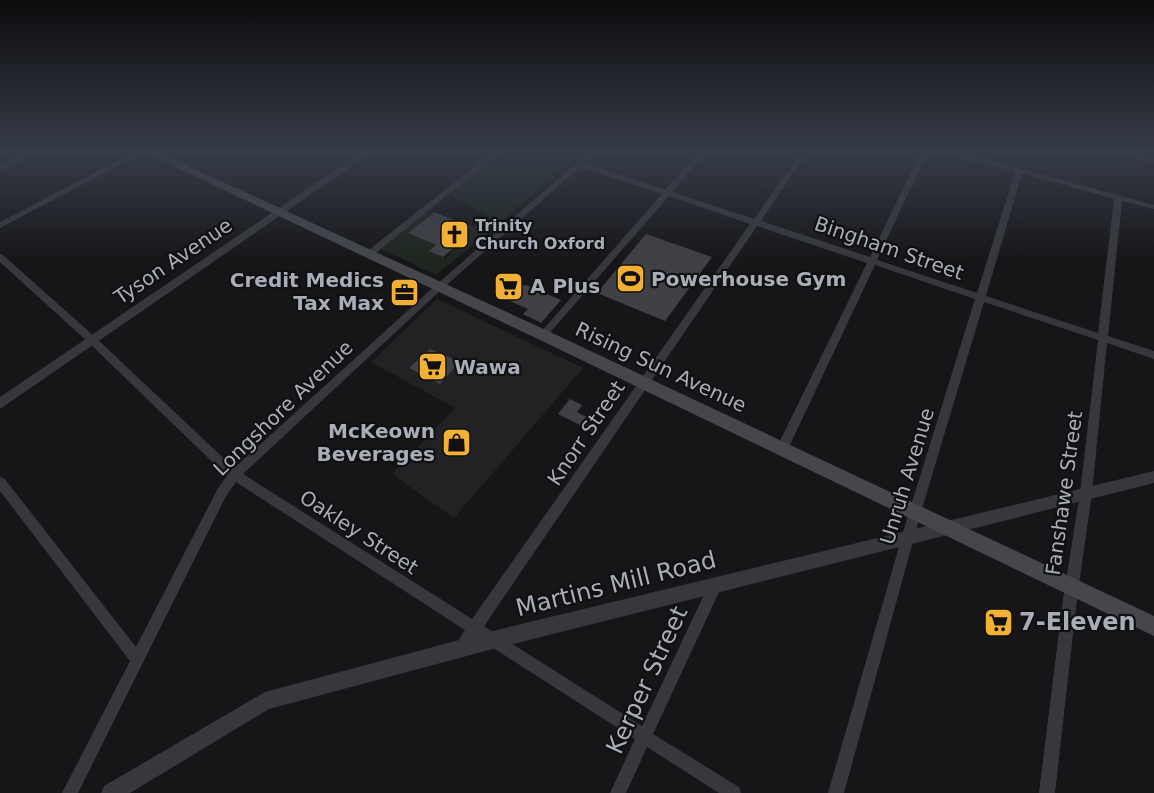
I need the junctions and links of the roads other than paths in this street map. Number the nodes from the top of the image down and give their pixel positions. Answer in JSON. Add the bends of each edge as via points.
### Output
{"nodes":[{"id":1,"x":72,"y":188,"type":"edge"},
{"id":2,"x":225,"y":188,"type":"edge"},
{"id":3,"x":315,"y":188,"type":"edge"},
{"id":4,"x":452,"y":188,"type":"edge"},
{"id":5,"x":552,"y":188,"type":"edge"},
{"id":6,"x":653,"y":188,"type":"edge"},
{"id":7,"x":672,"y":188,"type":"edge"},
{"id":8,"x":779,"y":188,"type":"edge"},
{"id":9,"x":907,"y":188,"type":"edge"},
{"id":10,"x":1014,"y":188,"type":"edge"},
{"id":11,"x":1084,"y":188,"type":"edge"},
{"id":12,"x":668,"y":193,"type":"junction"},
{"id":13,"x":1118,"y":197,"type":"junction"},
{"id":14,"x":1154,"y":207,"type":"edge"},
{"id":15,"x":279,"y":213,"type":"junction"},
{"id":16,"x":755,"y":222,"type":"junction"},
{"id":17,"x":0,"y":225,"type":"edge"},
{"id":18,"x":368,"y":255,"type":"junction"},
{"id":19,"x":0,"y":257,"type":"edge"},
{"id":20,"x":872,"y":262,"type":"junction"},
{"id":21,"x":439,"y":287,"type":"junction"},
{"id":22,"x":981,"y":298,"type":"junction"},
{"id":23,"x":543,"y":335,"type":"junction"},
{"id":24,"x":1103,"y":339,"type":"junction"},
{"id":25,"x":92,"y":340,"type":"junction"},
{"id":26,"x":1154,"y":355,"type":"edge"},
{"id":27,"x":643,"y":384,"type":"junction"},
{"id":28,"x":0,"y":404,"type":"edge"},
{"id":29,"x":782,"y":449,"type":"junction"},
{"id":30,"x":234,"y":475,"type":"junction"},
{"id":31,"x":1154,"y":477,"type":"edge"},
{"id":32,"x":0,"y":482,"type":"edge"},
{"id":33,"x":1086,"y":492,"type":"junction"},
{"id":34,"x":915,"y":512,"type":"junction"},
{"id":35,"x":948,"y":528,"type":"junction"},
{"id":36,"x":908,"y":538,"type":"junction"},
{"id":37,"x":715,"y":586,"type":"junction"},
{"id":38,"x":1071,"y":588,"type":"junction"},
{"id":39,"x":1154,"y":626,"type":"edge"},
{"id":40,"x":475,"y":629,"type":"junction"},
{"id":41,"x":493,"y":640,"type":"junction"},
{"id":42,"x":460,"y":649,"type":"junction"},
{"id":43,"x":137,"y":659,"type":"junction"},
{"id":44,"x":646,"y":736,"type":"junction"},
{"id":45,"x":70,"y":793,"type":"edge"},
{"id":46,"x":111,"y":793,"type":"edge"},
{"id":47,"x":618,"y":793,"type":"edge"},
{"id":48,"x":733,"y":793,"type":"edge"},
{"id":49,"x":836,"y":793,"type":"edge"},
{"id":50,"x":1047,"y":793,"type":"edge"}],
"edges":[{"from":1,"to":17,"type":"street"},
{"from":2,"to":15,"type":"main road","name":"Rising Sun Avenue"},
{"from":3,"to":15,"type":"street","name":"Tyson Avenue"},
{"from":4,"to":18,"type":"street"},
{"from":5,"to":21,"type":"street","name":"Longshore Avenue"},
{"from":6,"to":12,"type":"street","name":"Bingham Street"},
{"from":7,"to":12,"type":"street"},
{"from":8,"to":16,"type":"street","name":"Knorr Street"},
{"from":9,"to":20,"type":"street"},
{"from":10,"to":22,"type":"street","name":"Unruh Avenue"},
{"from":11,"to":13,"type":"street"},
{"from":12,"to":16,"type":"street","name":"Bingham Street"},
{"from":12,"to":23,"type":"street"},
{"from":13,"to":14,"type":"street"},
{"from":13,"to":24,"type":"street","name":"Fanshawe Street"},
{"from":15,"to":18,"type":"main road","name":"Rising Sun Avenue"},
{"from":15,"to":25,"type":"street","name":"Tyson Avenue"},
{"from":16,"to":20,"type":"street","name":"Bingham Street"},
{"from":16,"to":27,"type":"street","name":"Knorr Street"},
{"from":18,"to":21,"type":"main road","name":"Rising Sun Avenue"},
{"from":19,"to":25,"type":"street","name":"Oakley Street"},
{"from":20,"to":22,"type":"street","name":"Bingham Street"},
{"from":20,"to":29,"type":"street"},
{"from":21,"to":23,"type":"main road","name":"Rising Sun Avenue"},
{"from":21,"to":30,"type":"street","name":"Longshore Avenue"},
{"from":22,"to":24,"type":"street","name":"Bingham Street"},
{"from":22,"to":34,"type":"street","name":"Unruh Avenue"},
{"from":23,"to":27,"type":"main road","name":"Rising Sun Avenue"},
{"from":24,"to":26,"type":"street","name":"Bingham Street"},
{"from":24,"to":33,"type":"street","name":"Fanshawe Street"},
{"from":25,"to":28,"type":"street","name":"Tyson Avenue"},
{"from":25,"to":30,"type":"street","name":"Oakley Street"},
{"from":27,"to":29,"type":"main road","name":"Rising Sun Avenue"},
{"from":27,"to":40,"type":"street","name":"Knorr Street"},
{"from":29,"to":34,"type":"main road","name":"Rising Sun Avenue"},
{"from":30,"to":40,"type":"street","name":"Oakley Street"},
{"from":30,"to":43,"type":"street","name":"Longshore Avenue"},
{"from":31,"to":33,"type":"street","name":"Martins Mill Road"},
{"from":32,"to":43,"type":"street"},
{"from":33,"to":35,"type":"street","name":"Martins Mill Road"},
{"from":33,"to":38,"type":"street","name":"Fanshawe Street"},
{"from":34,"to":35,"type":"main road","name":"Rising Sun Avenue"},
{"from":34,"to":36,"type":"street","name":"Unruh Avenue"},
{"from":35,"to":36,"type":"street","name":"Martins Mill Road"},
{"from":35,"to":38,"type":"main road","name":"Rising Sun Avenue"},
{"from":36,"to":37,"type":"street","name":"Martins Mill Road"},
{"from":36,"to":49,"type":"street","name":"Unruh Avenue"},
{"from":37,"to":41,"type":"street","name":"Martins Mill Road"},
{"from":37,"to":44,"type":"street","name":"Kerper Street"},
{"from":38,"to":39,"type":"main road","name":"Rising Sun Avenue"},
{"from":38,"to":50,"type":"street","name":"Fanshawe Street"},
{"from":40,"to":41,"type":"street","name":"Oakley Street"},
{"from":40,"to":42,"type":"street","name":"Knorr Street"},
{"from":41,"to":42,"type":"street","name":"Martins Mill Road"},
{"from":41,"to":44,"type":"street","name":"Oakley Street"},
{"from":42,"to":46,"type":"street","name":"Martins Mill Road","via":[[265,701]]},
{"from":43,"to":45,"type":"street","name":"Longshore Avenue"},
{"from":44,"to":47,"type":"street","name":"Kerper Street"},
{"from":44,"to":48,"type":"street","name":"Oakley Street"}]}
